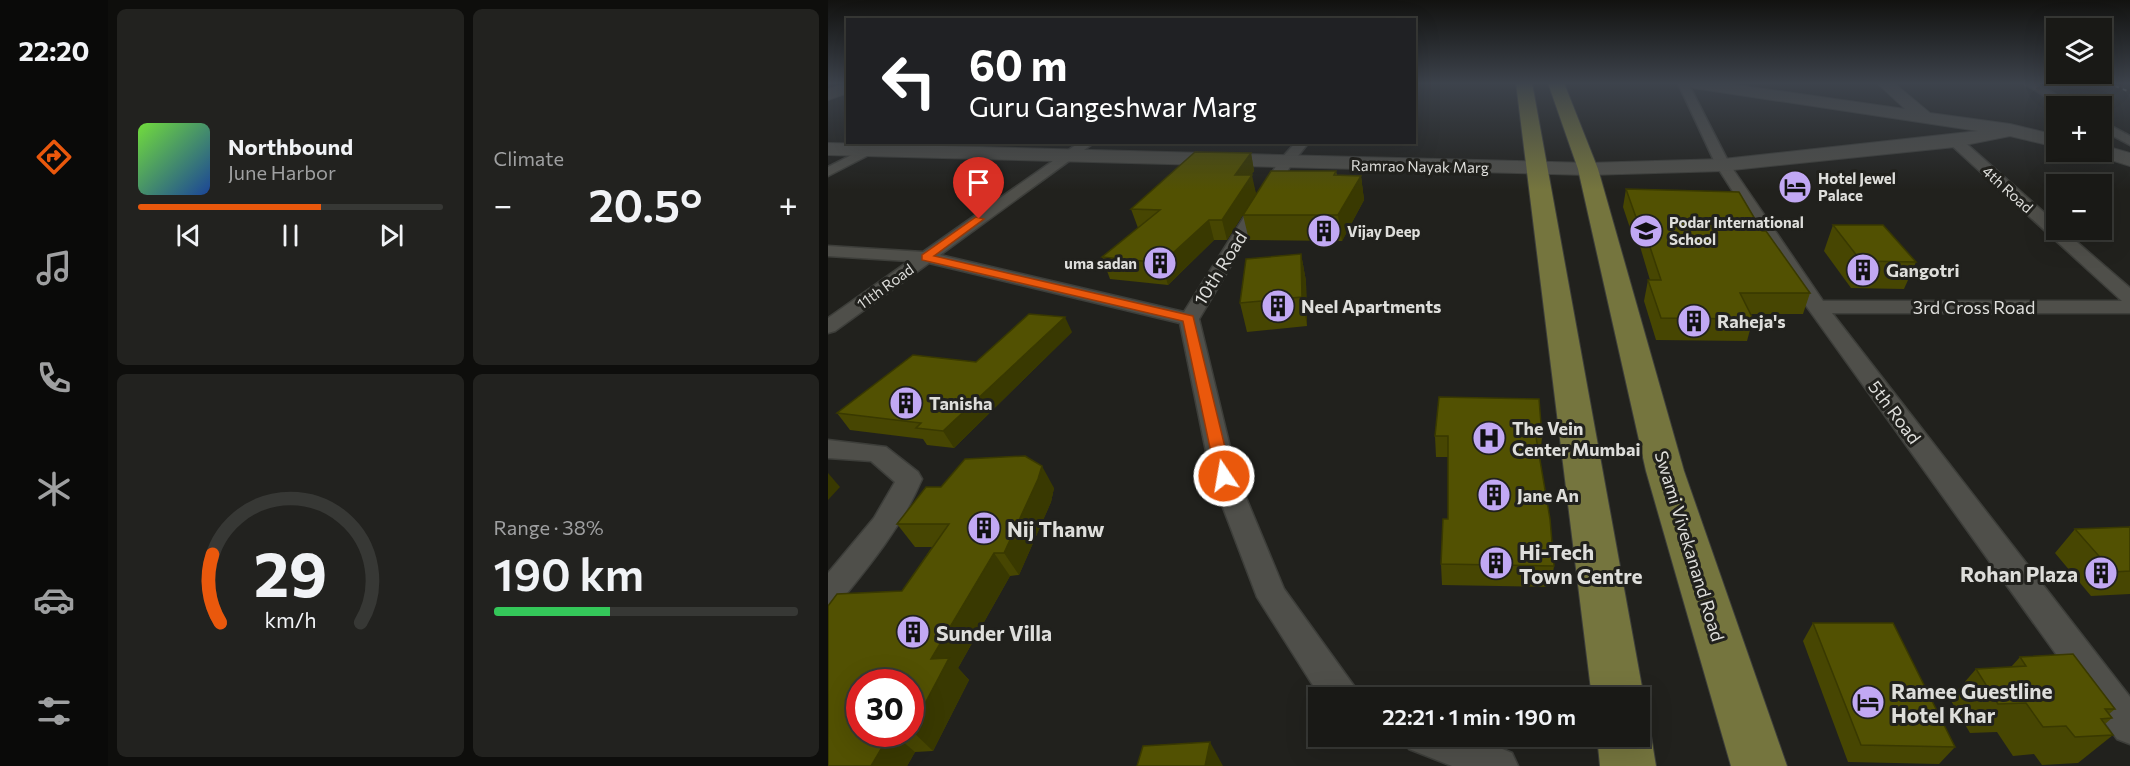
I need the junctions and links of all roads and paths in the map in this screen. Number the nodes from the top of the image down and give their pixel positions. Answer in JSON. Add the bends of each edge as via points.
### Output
{"nodes":[{"id":1,"x":1530,"y":119,"type":"edge"},
{"id":2,"x":1569,"y":119,"type":"edge"},
{"id":3,"x":1700,"y":119,"type":"edge"},
{"id":4,"x":1926,"y":119,"type":"edge"},
{"id":5,"x":1936,"y":119,"type":"edge"},
{"id":6,"x":2010,"y":130,"type":"junction"},
{"id":7,"x":2112,"y":130,"type":"edge"},
{"id":8,"x":2046,"y":139,"type":"edge"},
{"id":9,"x":1955,"y":141,"type":"junction"},
{"id":10,"x":2130,"y":141,"type":"edge"},
{"id":11,"x":1086,"y":144,"type":"edge"},
{"id":12,"x":1301,"y":144,"type":"edge"},
{"id":13,"x":879,"y":147,"type":"edge"},
{"id":14,"x":828,"y":149,"type":"edge"},
{"id":15,"x":2112,"y":154,"type":"edge"},
{"id":16,"x":1068,"y":156,"type":"junction"},
{"id":17,"x":2130,"y":160,"type":"edge"},
{"id":18,"x":1285,"y":163,"type":"junction"},
{"id":19,"x":1723,"y":165,"type":"junction"},
{"id":20,"x":1538,"y":168,"type":"junction"},
{"id":21,"x":1588,"y":169,"type":"junction"},
{"id":22,"x":828,"y":172,"type":"edge"},
{"id":23,"x":828,"y":251,"type":"edge"},
{"id":24,"x":925,"y":257,"type":"junction"},
{"id":25,"x":2130,"y":298,"type":"edge"},
{"id":26,"x":1817,"y":307,"type":"junction"},
{"id":27,"x":2130,"y":307,"type":"edge"},
{"id":28,"x":1189,"y":319,"type":"junction"},
{"id":29,"x":828,"y":327,"type":"edge"},
{"id":30,"x":828,"y":448,"type":"edge"},
{"id":31,"x":828,"y":594,"type":"edge"},
{"id":32,"x":1334,"y":687,"type":"edge"},
{"id":33,"x":1616,"y":687,"type":"edge"},
{"id":34,"x":2130,"y":726,"type":"edge"},
{"id":35,"x":1450,"y":747,"type":"edge"},
{"id":36,"x":1625,"y":747,"type":"edge"},
{"id":37,"x":1499,"y":766,"type":"edge"},
{"id":38,"x":1628,"y":766,"type":"edge"},
{"id":39,"x":1760,"y":766,"type":"edge"}],
"edges":[{"from":1,"to":20,"type":"main road"},
{"from":2,"to":21,"type":"main road","name":"Swami Vivekanand Road"},
{"from":3,"to":19,"type":"street","name":"5th Road"},
{"from":4,"to":9,"type":"street","name":"4th Road"},
{"from":5,"to":6,"type":"street"},
{"from":6,"to":8,"type":"street"},
{"from":6,"to":9,"type":"street","name":"Ramrao Nayak Marg"},
{"from":7,"to":10,"type":"street"},
{"from":9,"to":19,"type":"street","name":"Ramrao Nayak Marg"},
{"from":9,"to":25,"type":"street","name":"4th Road"},
{"from":11,"to":16,"type":"street","name":"11th Road"},
{"from":12,"to":18,"type":"street","name":"10th Road"},
{"from":13,"to":14,"type":"street","name":"Ramrao Nayak Marg"},
{"from":13,"to":16,"type":"street","name":"Ramrao Nayak Marg"},
{"from":13,"to":22,"type":"street"},
{"from":15,"to":17,"type":"street"},
{"from":16,"to":18,"type":"street","name":"Ramrao Nayak Marg"},
{"from":16,"to":24,"type":"street","name":"11th Road"},
{"from":18,"to":20,"type":"street","name":"Ramrao Nayak Marg"},
{"from":18,"to":28,"type":"street","name":"10th Road"},
{"from":19,"to":21,"type":"street","name":"Ramrao Nayak Marg"},
{"from":19,"to":26,"type":"street","name":"5th Road"},
{"from":20,"to":21,"type":"street","name":"Ramrao Nayak Marg"},
{"from":20,"to":33,"type":"main road"},
{"from":21,"to":39,"type":"main road","name":"Swami Vivekanand Road","via":[[1665,471]]},
{"from":23,"to":24,"type":"street"},
{"from":24,"to":28,"type":"street"},
{"from":24,"to":29,"type":"street","name":"11th Road"},
{"from":26,"to":27,"type":"street","name":"3rd Cross Road"},
{"from":26,"to":34,"type":"street","name":"5th Road"},
{"from":28,"to":32,"type":"street","name":"10th Road","via":[[1224,476],[1272,597]]},
{"from":30,"to":31,"type":"street","via":[[877,453],[909,479],[899,505],[879,534]]},
{"from":35,"to":37,"type":"street"},
{"from":36,"to":38,"type":"main road"}]}
